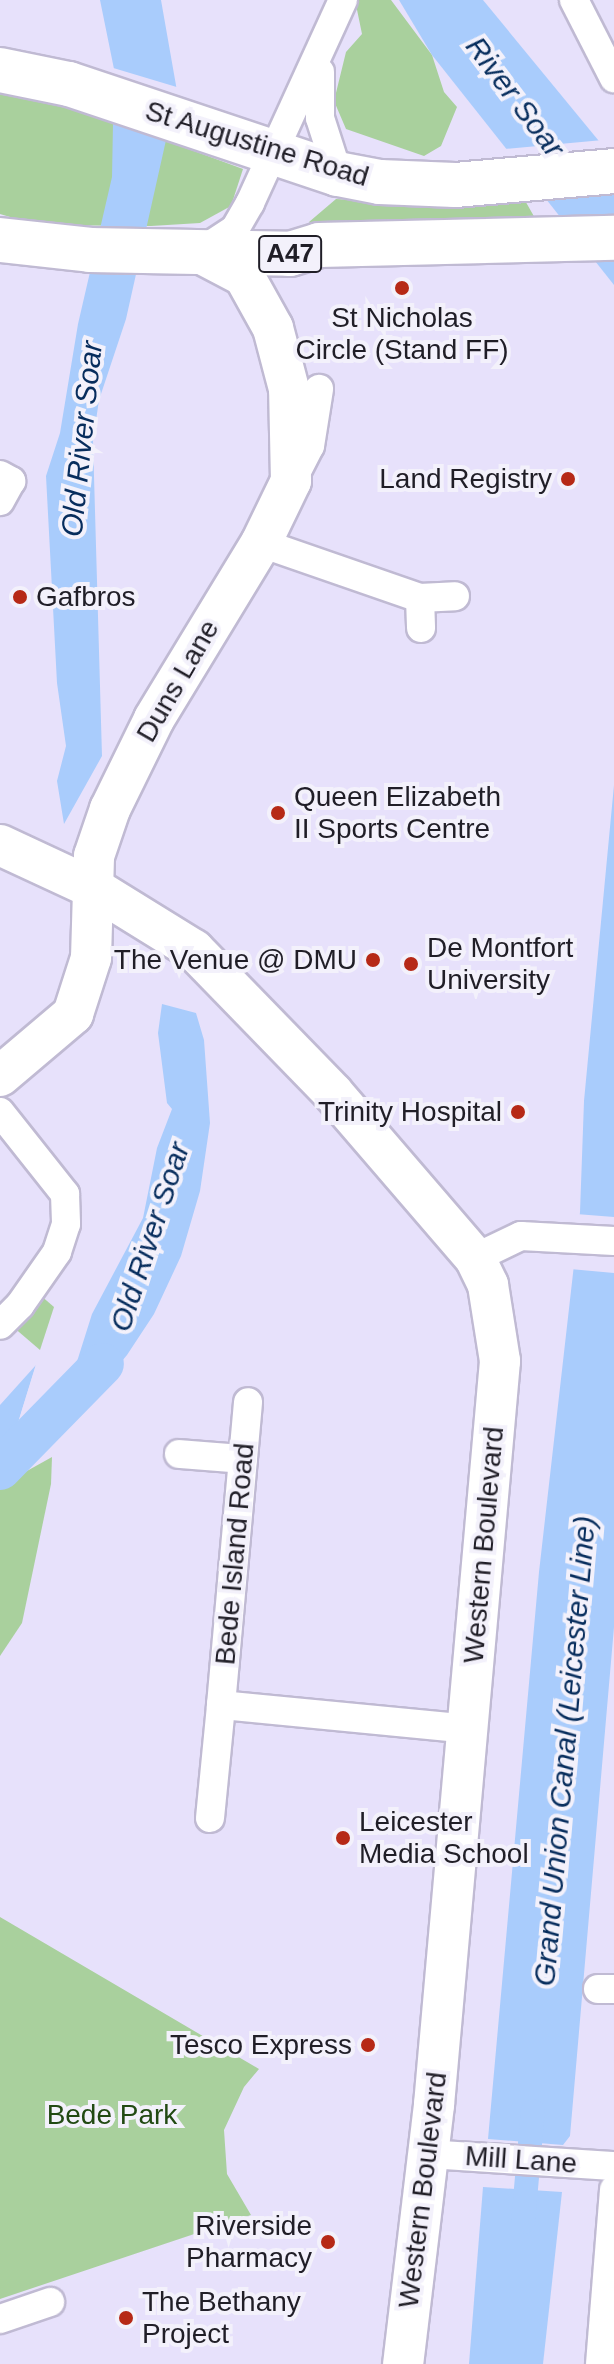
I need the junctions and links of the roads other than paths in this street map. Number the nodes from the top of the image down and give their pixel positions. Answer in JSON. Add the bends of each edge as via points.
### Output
{"nodes":[{"id":1,"x":343,"y":0,"type":"edge"},
{"id":2,"x":574,"y":0,"type":"edge"},
{"id":3,"x":320,"y":59,"type":"junction"},
{"id":4,"x":0,"y":70,"type":"edge"},
{"id":5,"x":614,"y":78,"type":"edge"},
{"id":6,"x":276,"y":153,"type":"junction"},
{"id":7,"x":614,"y":171,"type":"edge"},
{"id":8,"x":338,"y":174,"type":"junction"},
{"id":9,"x":614,"y":238,"type":"edge"},
{"id":10,"x":1,"y":240,"type":"edge"},
{"id":11,"x":194,"y":252,"type":"junction"},
{"id":12,"x":319,"y":389,"type":"dead end"},
{"id":13,"x":0,"y":475,"type":"edge"},
{"id":14,"x":291,"y":481,"type":"junction"},
{"id":15,"x":0,"y":501,"type":"edge"},
{"id":16,"x":261,"y":543,"type":"junction"},
{"id":17,"x":455,"y":596,"type":"dead end"},
{"id":18,"x":420,"y":598,"type":"junction"},
{"id":19,"x":421,"y":628,"type":"dead end"},
{"id":20,"x":0,"y":845,"type":"edge"},
{"id":21,"x":97,"y":890,"type":"junction"},
{"id":22,"x":6,"y":1061,"type":"edge"},
{"id":23,"x":0,"y":1112,"type":"edge"},
{"id":24,"x":614,"y":1241,"type":"edge"},
{"id":25,"x":475,"y":1258,"type":"junction"},
{"id":26,"x":0,"y":1325,"type":"edge"},
{"id":27,"x":248,"y":1402,"type":"dead end"},
{"id":28,"x":179,"y":1454,"type":"dead end"},
{"id":29,"x":243,"y":1459,"type":"junction"},
{"id":30,"x":221,"y":1705,"type":"junction"},
{"id":31,"x":469,"y":1729,"type":"junction"},
{"id":32,"x":210,"y":1818,"type":"dead end"},
{"id":33,"x":428,"y":2154,"type":"junction"},
{"id":34,"x":614,"y":2166,"type":"edge"},
{"id":35,"x":614,"y":2190,"type":"edge"},
{"id":36,"x":50,"y":2302,"type":"dead end"},
{"id":37,"x":0,"y":2319,"type":"edge"},
{"id":38,"x":403,"y":2364,"type":"edge"},
{"id":39,"x":600,"y":2364,"type":"edge"}],
"edges":[{"from":1,"to":3,"type":"street"},
{"from":2,"to":5,"type":"street"},
{"from":3,"to":6,"type":"street"},
{"from":3,"to":8,"type":"street","via":[[320,118]]},
{"from":4,"to":6,"type":"main road","name":"St Augustine Road","via":[[38,75]]},
{"from":6,"to":8,"type":"main road","name":"St Augustine Road"},
{"from":6,"to":11,"type":"street","via":[[235,229]]},
{"from":7,"to":8,"type":"main road","name":"St Augustine Road","via":[[412,185]]},
{"from":9,"to":11,"type":"main road","number":"A47","via":[[319,245],[290,254]]},
{"from":10,"to":11,"type":"main road","number":"A47","via":[[90,250]]},
{"from":11,"to":14,"type":"street","name":"Duns Lane","via":[[244,276],[273,328],[289,389]]},
{"from":12,"to":14,"type":"street","name":"Duns Lane","via":[[310,446]]},
{"from":13,"to":15,"type":"street","via":[[11,481]]},
{"from":14,"to":16,"type":"street","name":"Duns Lane"},
{"from":16,"to":18,"type":"street"},
{"from":16,"to":21,"type":"street","name":"Duns Lane","via":[[154,719],[110,809],[94,856]]},
{"from":17,"to":18,"type":"street"},
{"from":18,"to":19,"type":"street"},
{"from":20,"to":21,"type":"street","name":"Western Boulevard"},
{"from":21,"to":22,"type":"street","name":"Duns Lane","via":[[91,958],[73,1014]]},
{"from":21,"to":25,"type":"street","name":"Western Boulevard","via":[[194,950],[226,979]]},
{"from":23,"to":26,"type":"street","via":[[65,1194],[66,1224],[49,1264]]},
{"from":24,"to":25,"type":"street","via":[[521,1236]]},
{"from":25,"to":31,"type":"street","name":"Western Boulevard","via":[[495,1314],[500,1361]]},
{"from":27,"to":29,"type":"street","name":"Bede Island Road"},
{"from":28,"to":29,"type":"street"},
{"from":29,"to":30,"type":"street","name":"Bede Island Road"},
{"from":30,"to":31,"type":"street","name":"Bede Island Road"},
{"from":30,"to":32,"type":"street","name":"Bede Island Road"},
{"from":31,"to":33,"type":"street","name":"Western Boulevard"},
{"from":33,"to":34,"type":"street","name":"Mill Lane"},
{"from":33,"to":38,"type":"street","name":"Western Boulevard"},
{"from":35,"to":39,"type":"street"},
{"from":36,"to":37,"type":"street"}]}
